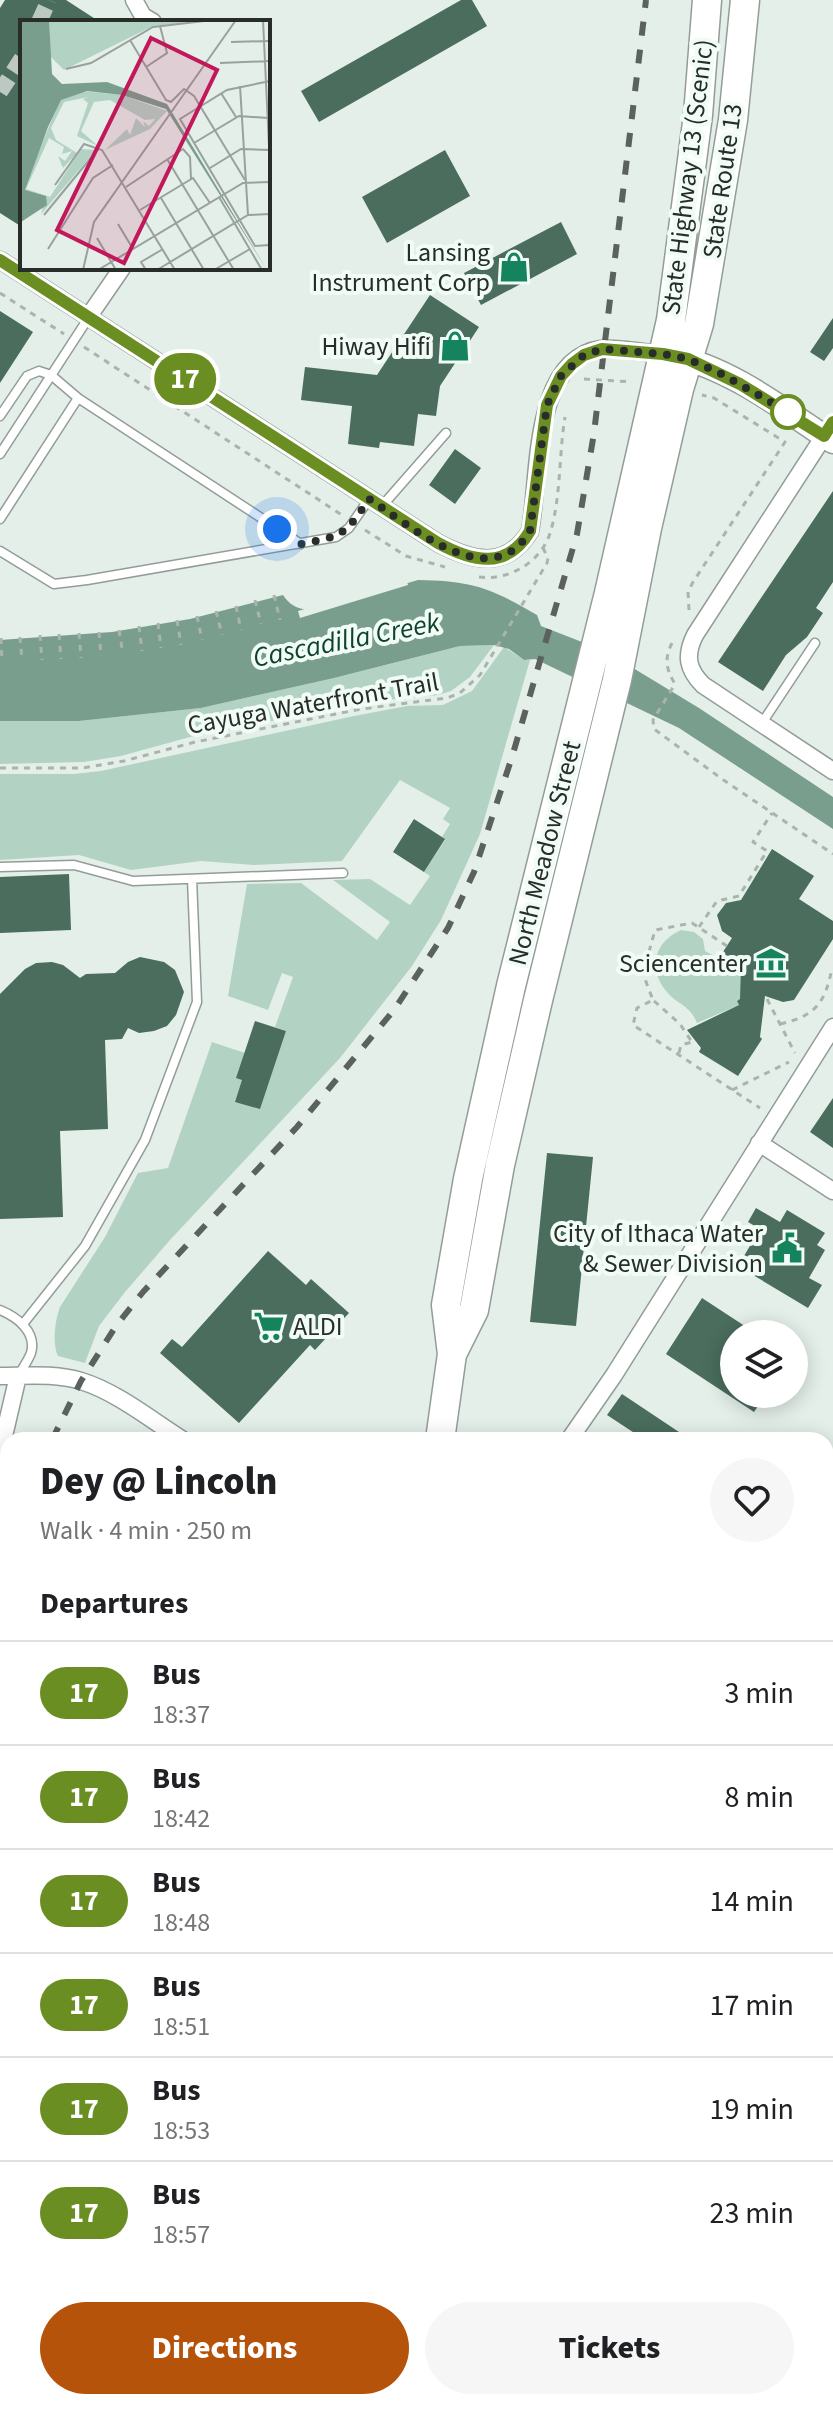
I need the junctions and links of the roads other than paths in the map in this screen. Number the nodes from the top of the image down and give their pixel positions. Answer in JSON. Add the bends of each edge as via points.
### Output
{"nodes":[{"id":1,"x":134,"y":0,"type":"edge"},
{"id":2,"x":707,"y":0,"type":"edge"},
{"id":3,"x":745,"y":0,"type":"edge"},
{"id":4,"x":150,"y":20,"type":"edge"},
{"id":5,"x":0,"y":260,"type":"edge"},
{"id":6,"x":121,"y":270,"type":"edge"},
{"id":7,"x":89,"y":316,"type":"junction"},
{"id":8,"x":675,"y":357,"type":"junction"},
{"id":9,"x":51,"y":375,"type":"junction"},
{"id":10,"x":78,"y":398,"type":"junction"},
{"id":11,"x":0,"y":416,"type":"edge"},
{"id":12,"x":446,"y":433,"type":"dead end"},
{"id":13,"x":830,"y":434,"type":"edge"},
{"id":14,"x":4,"y":440,"type":"edge"},
{"id":15,"x":0,"y":454,"type":"edge"},
{"id":16,"x":375,"y":503,"type":"junction"},
{"id":17,"x":0,"y":519,"type":"edge"},
{"id":18,"x":301,"y":544,"type":"junction"},
{"id":19,"x":0,"y":551,"type":"edge"},
{"id":20,"x":617,"y":615,"type":"junction"},
{"id":21,"x":815,"y":643,"type":"dead end"},
{"id":22,"x":761,"y":724,"type":"junction"},
{"id":23,"x":833,"y":771,"type":"edge"},
{"id":24,"x":0,"y":867,"type":"edge"},
{"id":25,"x":343,"y":873,"type":"dead end"},
{"id":26,"x":192,"y":879,"type":"junction"},
{"id":27,"x":833,"y":1027,"type":"edge"},
{"id":28,"x":759,"y":1143,"type":"junction"},
{"id":29,"x":833,"y":1191,"type":"edge"},
{"id":30,"x":0,"y":1310,"type":"edge"},
{"id":31,"x":23,"y":1324,"type":"junction"},
{"id":32,"x":452,"y":1354,"type":"junction"},
{"id":33,"x":0,"y":1376,"type":"edge"},
{"id":34,"x":18,"y":1376,"type":"junction"},
{"id":35,"x":5,"y":1432,"type":"edge"},
{"id":36,"x":170,"y":1432,"type":"edge"},
{"id":37,"x":441,"y":1432,"type":"edge"},
{"id":38,"x":575,"y":1432,"type":"edge"}],
"edges":[{"from":1,"to":4,"type":"street"},
{"from":2,"to":8,"type":"highway","name":"State Highway 13 (Scenic)","via":[[671,320]]},
{"from":3,"to":8,"type":"highway","name":"State Route 13","via":[[725,175],[699,324]]},
{"from":5,"to":7,"type":"street"},
{"from":6,"to":7,"type":"street"},
{"from":7,"to":9,"type":"lane"},
{"from":7,"to":16,"type":"street"},
{"from":8,"to":13,"type":"street","via":[[740,384]]},
{"from":8,"to":16,"type":"street","via":[[602,349],[584,355],[561,376],[543,422],[530,531],[523,543],[499,559],[456,553]]},
{"from":8,"to":20,"type":"highway","name":"North Meadow Street"},
{"from":9,"to":10,"type":"lane"},
{"from":9,"to":11,"type":"lane","via":[[39,371],[27,376]]},
{"from":9,"to":14,"type":"lane"},
{"from":10,"to":17,"type":"lane"},
{"from":10,"to":18,"type":"lane"},
{"from":12,"to":16,"type":"lane"},
{"from":13,"to":22,"type":"street","via":[[689,648],[693,675]]},
{"from":14,"to":15,"type":"lane"},
{"from":16,"to":18,"type":"lane","via":[[336,537]]},
{"from":18,"to":19,"type":"lane","via":[[54,584]]},
{"from":20,"to":32,"type":"highway","name":"North Meadow Street","via":[[596,763],[500,1165],[474,1310]]},
{"from":20,"to":32,"type":"highway","name":"North Meadow Street","via":[[569,753],[504,1013],[446,1305]]},
{"from":21,"to":22,"type":"lane"},
{"from":22,"to":23,"type":"street"},
{"from":24,"to":26,"type":"lane","via":[[74,865],[133,881]]},
{"from":25,"to":26,"type":"lane"},
{"from":26,"to":31,"type":"lane","via":[[197,1002],[187,1030],[145,1140],[85,1246]]},
{"from":27,"to":28,"type":"street"},
{"from":28,"to":29,"type":"street"},
{"from":28,"to":38,"type":"street"},
{"from":30,"to":31,"type":"lane"},
{"from":31,"to":34,"type":"lane","via":[[32,1351]]},
{"from":32,"to":37,"type":"highway","name":"North Meadow Street"},
{"from":33,"to":34,"type":"street"},
{"from":34,"to":35,"type":"street"},
{"from":34,"to":36,"type":"street","via":[[81,1381]]}]}
